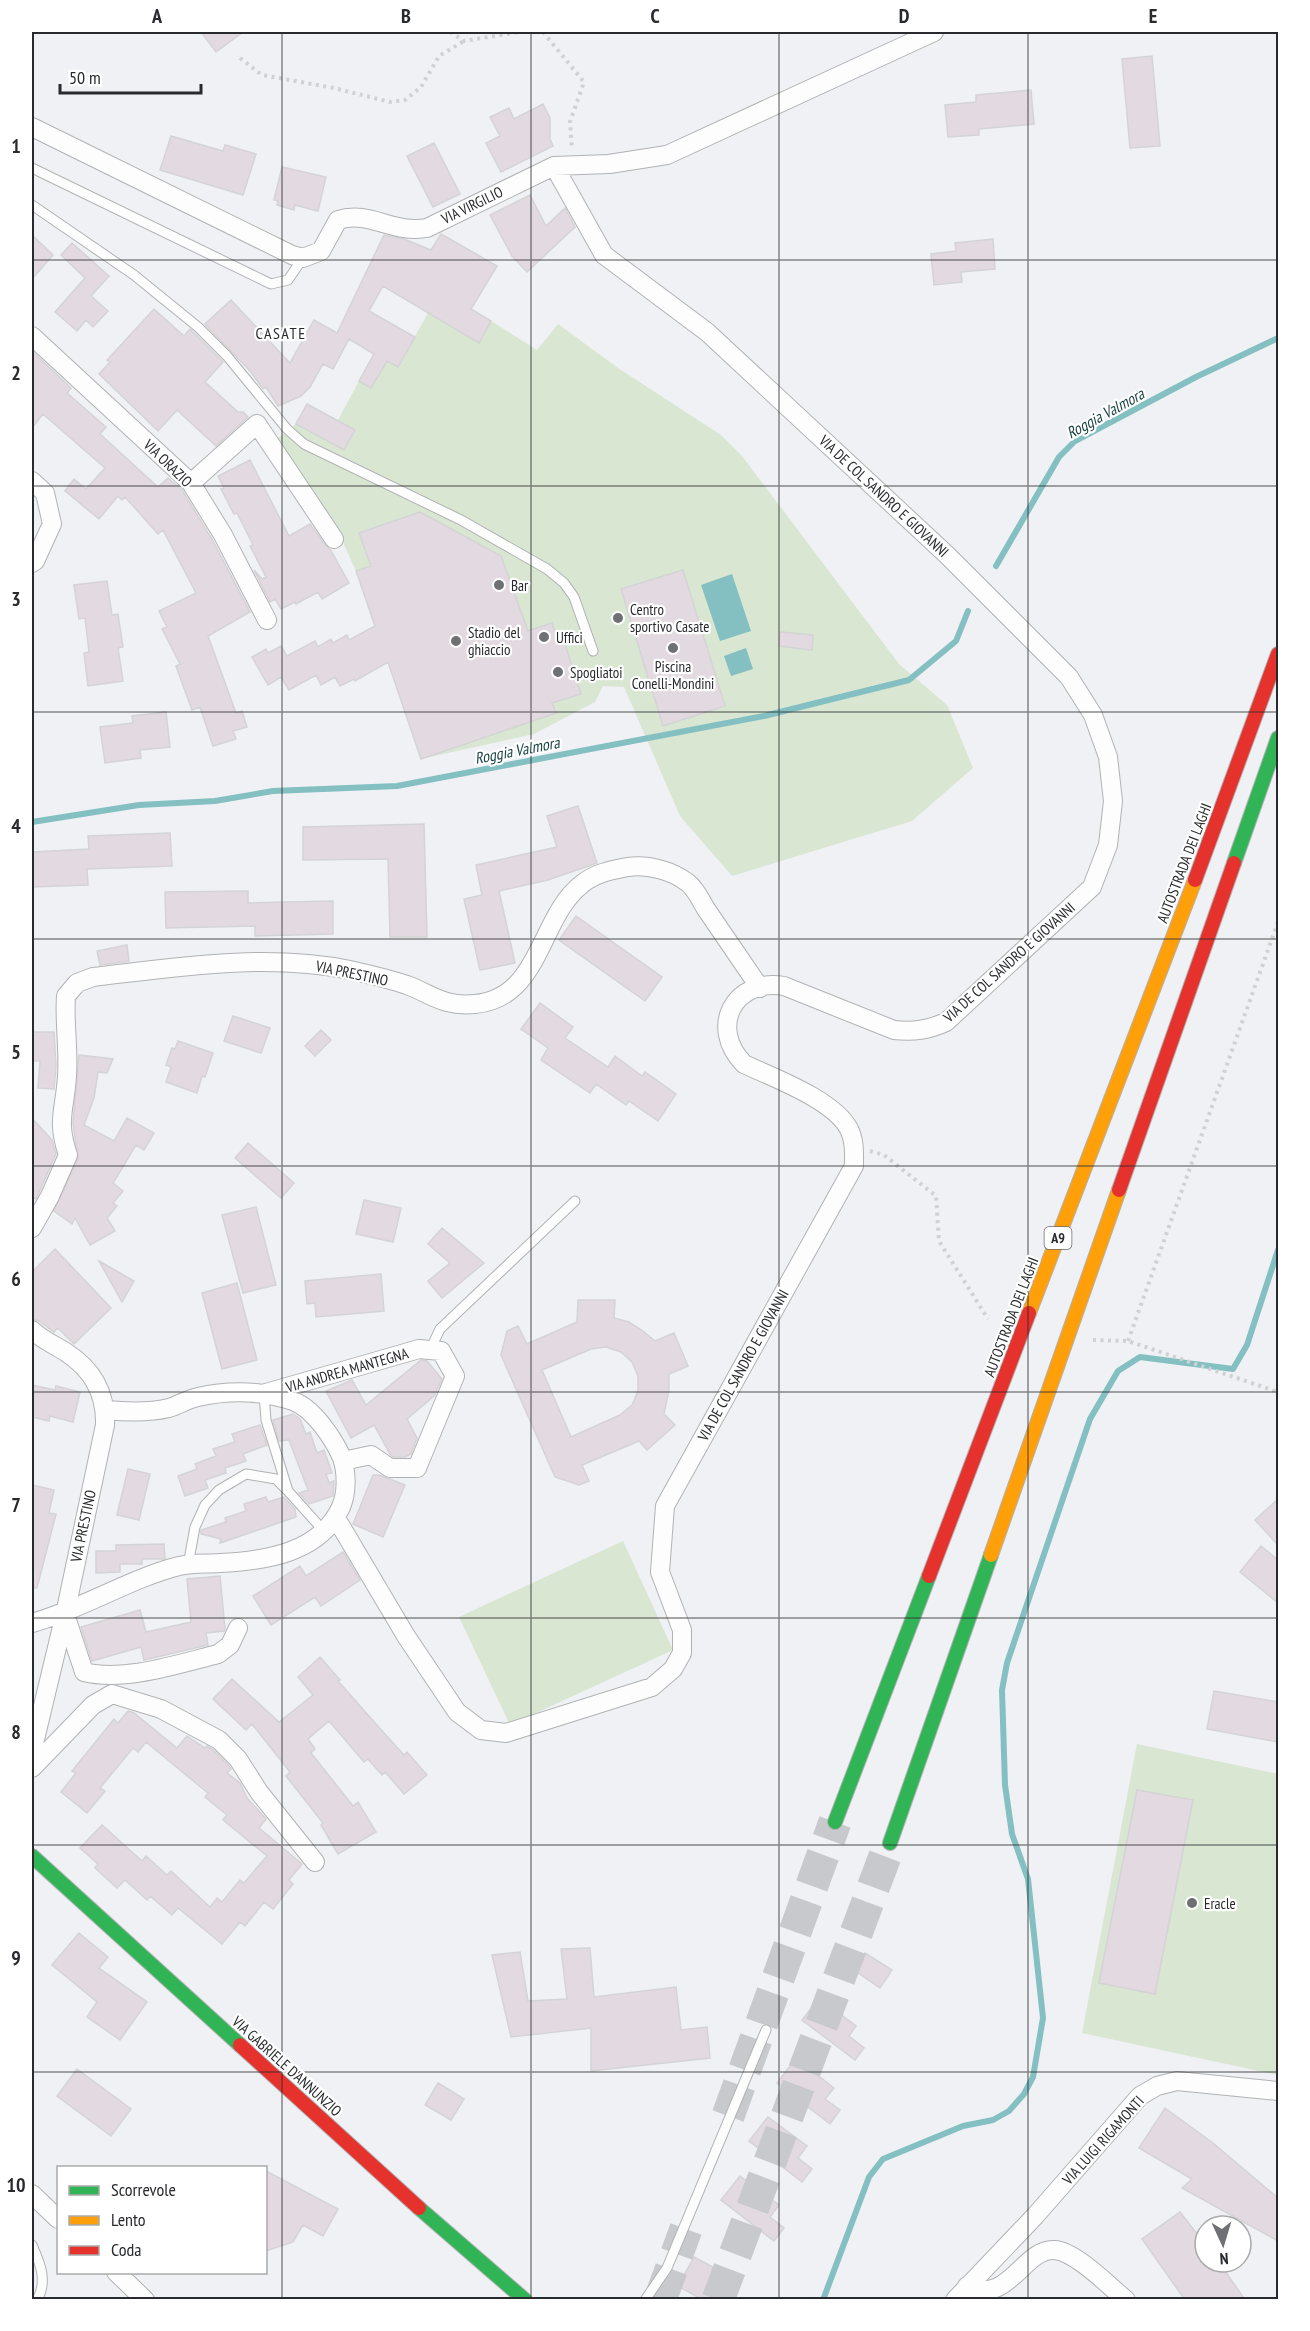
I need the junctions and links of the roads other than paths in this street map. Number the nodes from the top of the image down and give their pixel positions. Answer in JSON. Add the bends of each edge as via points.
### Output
{"nodes":[{"id":1,"x":934,"y":32,"type":"edge"},
{"id":2,"x":32,"y":127,"type":"edge"},
{"id":3,"x":554,"y":166,"type":"junction"},
{"id":4,"x":32,"y":168,"type":"edge"},
{"id":5,"x":32,"y":205,"type":"edge"},
{"id":6,"x":303,"y":258,"type":"junction"},
{"id":7,"x":32,"y":336,"type":"edge"},
{"id":8,"x":32,"y":481,"type":"edge"},
{"id":9,"x":191,"y":483,"type":"junction"},
{"id":10,"x":334,"y":539,"type":"dead end"},
{"id":11,"x":32,"y":563,"type":"edge"},
{"id":12,"x":267,"y":620,"type":"dead end"},
{"id":13,"x":593,"y":651,"type":"dead end"},
{"id":14,"x":1278,"y":654,"type":"edge"},
{"id":15,"x":1278,"y":738,"type":"edge"},
{"id":16,"x":760,"y":988,"type":"junction"},
{"id":17,"x":575,"y":1201,"type":"dead end"},
{"id":18,"x":32,"y":1228,"type":"edge"},
{"id":19,"x":34,"y":1337,"type":"edge"},
{"id":20,"x":430,"y":1350,"type":"junction"},
{"id":21,"x":264,"y":1394,"type":"junction"},
{"id":22,"x":106,"y":1410,"type":"junction"},
{"id":23,"x":343,"y":1461,"type":"junction"},
{"id":24,"x":288,"y":1491,"type":"junction"},
{"id":25,"x":329,"y":1524,"type":"junction"},
{"id":26,"x":188,"y":1565,"type":"junction"},
{"id":27,"x":65,"y":1614,"type":"junction"},
{"id":28,"x":32,"y":1623,"type":"edge"},
{"id":29,"x":238,"y":1628,"type":"dead end"},
{"id":30,"x":32,"y":1752,"type":"edge"},
{"id":31,"x":32,"y":1768,"type":"edge"},
{"id":32,"x":835,"y":1822,"type":"tunnel mouth"},
{"id":33,"x":890,"y":1843,"type":"tunnel mouth"},
{"id":34,"x":32,"y":1856,"type":"edge"},
{"id":35,"x":315,"y":1862,"type":"dead end"},
{"id":36,"x":766,"y":2030,"type":"dead end"},
{"id":37,"x":1278,"y":2091,"type":"edge"},
{"id":38,"x":32,"y":2194,"type":"edge"},
{"id":39,"x":57,"y":2218,"type":"edge"},
{"id":40,"x":32,"y":2245,"type":"edge"},
{"id":41,"x":118,"y":2274,"type":"edge"},
{"id":42,"x":961,"y":2293,"type":"edge"},
{"id":43,"x":143,"y":2298,"type":"edge"},
{"id":44,"x":524,"y":2299,"type":"edge"},
{"id":45,"x":37,"y":2300,"type":"edge"},
{"id":46,"x":645,"y":2300,"type":"edge"},
{"id":47,"x":1126,"y":2300,"type":"edge"}],
"edges":[{"from":1,"to":3,"type":"street","name":"VIA VIRGILIO","via":[[667,155],[609,164]]},
{"from":2,"to":6,"type":"street"},
{"from":3,"to":6,"type":"street","name":"VIA VIRGILIO","via":[[426,228],[404,230],[351,216],[338,220],[321,251]]},
{"from":3,"to":16,"type":"street","name":"VIA DE COL SANDRO E GIOVANNI","via":[[604,255],[707,332],[947,555],[1069,677],[1093,715],[1108,757],[1113,801],[1108,845],[1092,887],[946,1022],[912,1032],[894,1030],[784,986],[770,984]]},
{"from":4,"to":6,"type":"lane","via":[[271,284],[288,280]]},
{"from":5,"to":13,"type":"lane","via":[[134,275],[198,327],[304,444],[461,520],[547,569],[574,597]]},
{"from":7,"to":9,"type":"street","name":"VIA ORAZIO"},
{"from":8,"to":11,"type":"street","via":[[45,493],[52,524]]},
{"from":9,"to":10,"type":"street","via":[[257,424]]},
{"from":9,"to":12,"type":"street","name":"VIA ORAZIO"},
{"from":14,"to":32,"type":"main road","name":"AUTOSTRADA DEI LAGHI","number":"A9"},
{"from":15,"to":33,"type":"main road"},
{"from":16,"to":18,"type":"street","name":"VIA PRESTINO","via":[[689,884],[664,870],[636,866],[608,870],[582,884],[562,904],[520,982],[501,996],[478,1004],[453,1005],[396,982],[295,961],[194,965],[93,977],[77,983],[66,996],[67,1076],[61,1134],[68,1155]]},
{"from":16,"to":25,"type":"street","name":"VIA DE COL SANDRO E GIOVANNI","via":[[744,993],[735,1002],[728,1015],[728,1042],[744,1064],[840,1115],[855,1148],[854,1166],[665,1506],[660,1572],[682,1630],[682,1653],[673,1669],[652,1687],[506,1733],[481,1730],[457,1712]]},
{"from":17,"to":20,"type":"lane","via":[[440,1329]]},
{"from":19,"to":22,"type":"street","name":"VIA PRESTINO","via":[[68,1353],[89,1370]]},
{"from":20,"to":21,"type":"street","name":"VIA ANDREA MANTEGNA","via":[[419,1349]]},
{"from":20,"to":23,"type":"street","name":"VIA ANDREA MANTEGNA","via":[[441,1351],[454,1376],[417,1468],[390,1468],[371,1455]]},
{"from":21,"to":22,"type":"street","name":"VIA ANDREA MANTEGNA","via":[[230,1392],[131,1413]]},
{"from":21,"to":23,"type":"street","name":"VIA ANDREA MANTEGNA","via":[[295,1402],[316,1419]]},
{"from":21,"to":24,"type":"lane","via":[[266,1420]]},
{"from":22,"to":27,"type":"street","name":"VIA PRESTINO"},
{"from":23,"to":25,"type":"street","name":"VIA ANDREA MANTEGNA","via":[[344,1499]]},
{"from":24,"to":25,"type":"lane"},
{"from":24,"to":26,"type":"lane","via":[[276,1479],[246,1474],[219,1490],[205,1505],[195,1527]]},
{"from":25,"to":26,"type":"street","via":[[315,1538],[289,1553],[256,1561]]},
{"from":26,"to":27,"type":"street","via":[[140,1580]]},
{"from":27,"to":28,"type":"street"},
{"from":27,"to":29,"type":"street","via":[[84,1672],[101,1676],[118,1676],[218,1653],[230,1644]]},
{"from":27,"to":30,"type":"street","name":"VIA PRESTINO"},
{"from":31,"to":35,"type":"street","via":[[93,1705],[112,1694],[161,1709],[219,1740],[238,1759]]},
{"from":34,"to":44,"type":"main road","name":"VIA GABRIELE D'ANNUNZIO"},
{"from":36,"to":46,"type":"lane","via":[[667,2268]]},
{"from":37,"to":42,"type":"street","name":"VIA LUIGI RIGAMONTI","via":[[1177,2081],[1140,2096]]},
{"from":38,"to":39,"type":"street"},
{"from":40,"to":45,"type":"lane","via":[[43,2279]]},
{"from":41,"to":43,"type":"street"},
{"from":42,"to":47,"type":"street","name":"VIA LUIGI RIGAMONTI","via":[[991,2290],[1040,2254],[1052,2250],[1065,2253]]}]}
